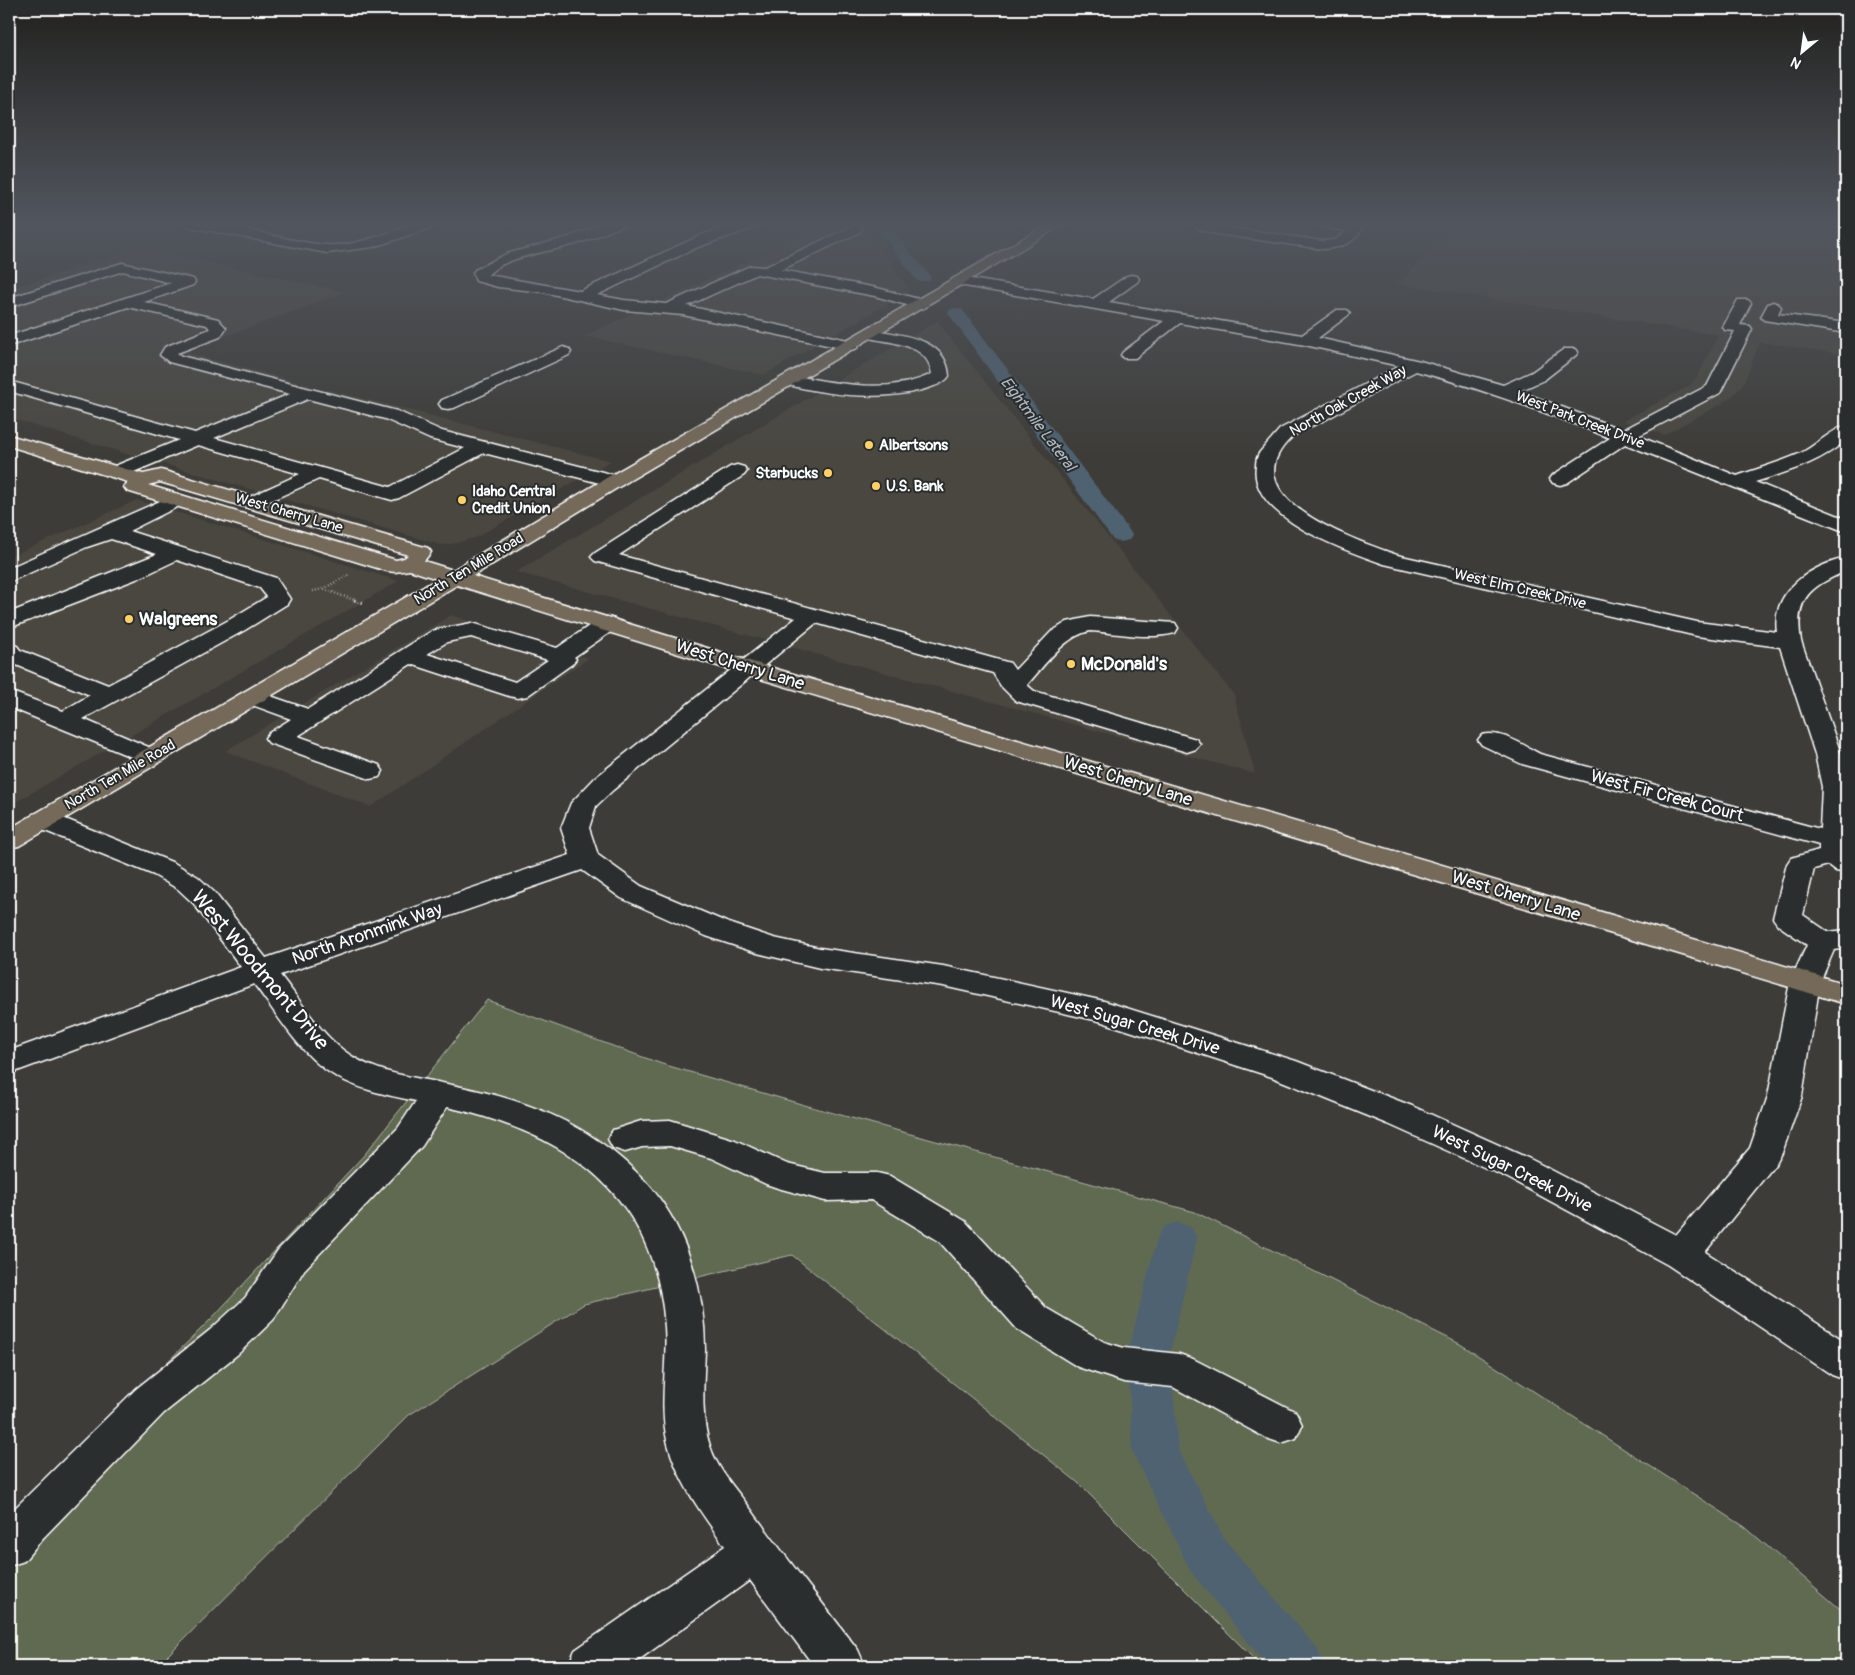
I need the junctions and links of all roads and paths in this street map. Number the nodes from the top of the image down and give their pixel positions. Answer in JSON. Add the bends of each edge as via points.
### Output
{"nodes":[{"id":1,"x":606,"y":301,"type":"edge"},
{"id":2,"x":684,"y":301,"type":"edge"},
{"id":3,"x":700,"y":301,"type":"edge"},
{"id":4,"x":911,"y":301,"type":"edge"},
{"id":5,"x":926,"y":301,"type":"edge"},
{"id":6,"x":1079,"y":301,"type":"edge"},
{"id":7,"x":1100,"y":301,"type":"edge"},
{"id":8,"x":126,"y":302,"type":"joint"},
{"id":9,"x":1743,"y":303,"type":"dead end"},
{"id":10,"x":921,"y":304,"type":"junction"},
{"id":11,"x":1096,"y":304,"type":"junction"},
{"id":12,"x":725,"y":306,"type":"junction"},
{"id":13,"x":1772,"y":307,"type":"dead end"},
{"id":14,"x":668,"y":309,"type":"junction"},
{"id":15,"x":1342,"y":313,"type":"dead end"},
{"id":16,"x":706,"y":315,"type":"junction"},
{"id":17,"x":781,"y":317,"type":"junction"},
{"id":18,"x":1177,"y":318,"type":"junction"},
{"id":19,"x":763,"y":326,"type":"junction"},
{"id":20,"x":822,"y":326,"type":"dead end"},
{"id":21,"x":1846,"y":328,"type":"edge"},
{"id":22,"x":870,"y":334,"type":"junction"},
{"id":23,"x":1305,"y":340,"type":"junction"},
{"id":24,"x":9,"y":341,"type":"edge"},
{"id":25,"x":851,"y":345,"type":"junction"},
{"id":26,"x":563,"y":352,"type":"dead end"},
{"id":27,"x":1570,"y":352,"type":"dead end"},
{"id":28,"x":1129,"y":355,"type":"dead end"},
{"id":29,"x":1414,"y":365,"type":"junction"},
{"id":30,"x":790,"y":380,"type":"junction"},
{"id":31,"x":9,"y":386,"type":"edge"},
{"id":32,"x":1504,"y":391,"type":"junction"},
{"id":33,"x":307,"y":393,"type":"junction"},
{"id":34,"x":448,"y":404,"type":"dead end"},
{"id":35,"x":1846,"y":431,"type":"edge"},
{"id":36,"x":1623,"y":437,"type":"junction"},
{"id":37,"x":196,"y":439,"type":"junction"},
{"id":38,"x":9,"y":440,"type":"edge"},
{"id":39,"x":482,"y":448,"type":"junction"},
{"id":40,"x":737,"y":471,"type":"dead end"},
{"id":41,"x":117,"y":472,"type":"junction"},
{"id":42,"x":317,"y":473,"type":"junction"},
{"id":43,"x":1560,"y":479,"type":"dead end"},
{"id":44,"x":142,"y":480,"type":"junction"},
{"id":45,"x":615,"y":481,"type":"junction"},
{"id":46,"x":1737,"y":482,"type":"junction"},
{"id":47,"x":1270,"y":490,"type":"joint"},
{"id":48,"x":176,"y":500,"type":"junction"},
{"id":49,"x":252,"y":502,"type":"junction"},
{"id":50,"x":1846,"y":526,"type":"edge"},
{"id":51,"x":111,"y":532,"type":"junction"},
{"id":52,"x":174,"y":554,"type":"junction"},
{"id":53,"x":411,"y":564,"type":"junction"},
{"id":54,"x":1846,"y":564,"type":"edge"},
{"id":55,"x":354,"y":572,"type":"dead end"},
{"id":56,"x":9,"y":576,"type":"edge"},
{"id":57,"x":456,"y":577,"type":"junction"},
{"id":58,"x":322,"y":589,"type":"junction"},
{"id":59,"x":313,"y":591,"type":"dead end"},
{"id":60,"x":365,"y":603,"type":"dead end"},
{"id":61,"x":813,"y":615,"type":"junction"},
{"id":62,"x":9,"y":621,"type":"edge"},
{"id":63,"x":607,"y":624,"type":"junction"},
{"id":64,"x":1167,"y":628,"type":"dead end"},
{"id":65,"x":1790,"y":641,"type":"junction"},
{"id":66,"x":9,"y":652,"type":"edge"},
{"id":67,"x":409,"y":656,"type":"junction"},
{"id":68,"x":560,"y":656,"type":"junction"},
{"id":69,"x":748,"y":668,"type":"junction"},
{"id":70,"x":1013,"y":685,"type":"junction"},
{"id":71,"x":110,"y":694,"type":"junction"},
{"id":72,"x":253,"y":696,"type":"junction"},
{"id":73,"x":9,"y":698,"type":"edge"},
{"id":74,"x":310,"y":718,"type":"junction"},
{"id":75,"x":66,"y":721,"type":"junction"},
{"id":76,"x":1491,"y":740,"type":"dead end"},
{"id":77,"x":1187,"y":744,"type":"dead end"},
{"id":78,"x":152,"y":756,"type":"junction"},
{"id":79,"x":370,"y":772,"type":"dead end"},
{"id":80,"x":43,"y":820,"type":"junction"},
{"id":81,"x":9,"y":840,"type":"edge"},
{"id":82,"x":1839,"y":851,"type":"edge"},
{"id":83,"x":585,"y":859,"type":"junction"},
{"id":84,"x":1835,"y":941,"type":"edge"},
{"id":85,"x":260,"y":971,"type":"junction"},
{"id":86,"x":1805,"y":982,"type":"junction"},
{"id":87,"x":1846,"y":994,"type":"edge"},
{"id":88,"x":9,"y":1063,"type":"edge"},
{"id":89,"x":439,"y":1094,"type":"junction"},
{"id":90,"x":625,"y":1139,"type":"dead end"},
{"id":91,"x":1681,"y":1255,"type":"junction"},
{"id":92,"x":1846,"y":1363,"type":"edge"},
{"id":93,"x":1281,"y":1425,"type":"dead end"},
{"id":94,"x":9,"y":1546,"type":"edge"},
{"id":95,"x":754,"y":1551,"type":"junction"},
{"id":96,"x":591,"y":1666,"type":"edge"},
{"id":97,"x":842,"y":1666,"type":"edge"}],
"edges":[{"from":1,"to":14,"type":"street"},
{"from":2,"to":14,"type":"street"},
{"from":3,"to":12,"type":"street"},
{"from":4,"to":10,"type":"street"},
{"from":5,"to":10,"type":"main road","name":"North Ten Mile Road"},
{"from":6,"to":11,"type":"street","name":"West Park Creek Drive"},
{"from":7,"to":11,"type":"street"},
{"from":8,"to":24,"type":"street"},
{"from":8,"to":33,"type":"street","via":[[212,322],[218,328],[214,334],[171,350],[168,355],[174,359]]},
{"from":9,"to":36,"type":"street","via":[[1738,328],[1714,389]]},
{"from":10,"to":22,"type":"main road","name":"North Ten Mile Road"},
{"from":11,"to":18,"type":"street","name":"West Park Creek Drive"},
{"from":12,"to":16,"type":"street"},
{"from":12,"to":17,"type":"street"},
{"from":13,"to":21,"type":"street","via":[[1769,317]]},
{"from":14,"to":16,"type":"street"},
{"from":15,"to":23,"type":"street"},
{"from":16,"to":19,"type":"street"},
{"from":17,"to":19,"type":"street"},
{"from":17,"to":20,"type":"street"},
{"from":18,"to":23,"type":"street","name":"West Park Creek Drive"},
{"from":18,"to":28,"type":"street"},
{"from":19,"to":25,"type":"street"},
{"from":22,"to":25,"type":"main road","name":"North Ten Mile Road"},
{"from":22,"to":30,"type":"street","via":[[924,347],[941,371],[941,376],[923,384],[868,391]]},
{"from":23,"to":29,"type":"street","name":"West Park Creek Drive"},
{"from":25,"to":30,"type":"main road","name":"North Ten Mile Road"},
{"from":26,"to":34,"type":"street"},
{"from":27,"to":32,"type":"street","via":[[1538,376]]},
{"from":29,"to":32,"type":"street","name":"West Park Creek Drive"},
{"from":29,"to":47,"type":"street","name":"North Oak Creek Way","via":[[1276,441],[1263,469]]},
{"from":30,"to":45,"type":"main road","name":"North Ten Mile Road"},
{"from":31,"to":37,"type":"street"},
{"from":32,"to":36,"type":"street","name":"West Park Creek Drive"},
{"from":33,"to":37,"type":"street"},
{"from":33,"to":39,"type":"street","via":[[391,415],[436,434]]},
{"from":35,"to":46,"type":"street","via":[[1820,452]]},
{"from":36,"to":43,"type":"street"},
{"from":36,"to":46,"type":"street","name":"West Park Creek Drive"},
{"from":37,"to":41,"type":"street"},
{"from":37,"to":42,"type":"street"},
{"from":38,"to":41,"type":"main road","name":"West Cherry Lane"},
{"from":39,"to":42,"type":"street","via":[[392,494]]},
{"from":39,"to":45,"type":"street"},
{"from":40,"to":61,"type":"street","via":[[602,557]]},
{"from":41,"to":44,"type":"main road","name":"West Cherry Lane"},
{"from":42,"to":49,"type":"street"},
{"from":44,"to":48,"type":"main road","name":"West Cherry Lane","via":[[134,487]]},
{"from":44,"to":49,"type":"main road","name":"West Cherry Lane","via":[[161,476]]},
{"from":45,"to":57,"type":"main road","name":"North Ten Mile Road"},
{"from":46,"to":50,"type":"street","name":"West Park Creek Drive"},
{"from":47,"to":65,"type":"street","name":"West Elm Creek Drive","via":[[1289,512],[1322,533],[1391,560],[1697,629]]},
{"from":48,"to":51,"type":"street"},
{"from":48,"to":53,"type":"main road","name":"West Cherry Lane","via":[[395,566]]},
{"from":49,"to":53,"type":"main road","name":"West Cherry Lane","via":[[421,552]]},
{"from":51,"to":52,"type":"street"},
{"from":51,"to":56,"type":"street"},
{"from":52,"to":62,"type":"street"},
{"from":52,"to":71,"type":"street","via":[[268,583],[279,599]]},
{"from":53,"to":57,"type":"main road","name":"West Cherry Lane"},
{"from":54,"to":65,"type":"street","via":[[1815,576],[1796,594],[1787,615]]},
{"from":55,"to":58,"type":"path"},
{"from":57,"to":63,"type":"main road","name":"West Cherry Lane"},
{"from":57,"to":72,"type":"main road","name":"North Ten Mile Road"},
{"from":58,"to":59,"type":"path"},
{"from":58,"to":60,"type":"path"},
{"from":61,"to":69,"type":"street"},
{"from":61,"to":70,"type":"street","via":[[1002,668]]},
{"from":63,"to":68,"type":"street"},
{"from":63,"to":69,"type":"main road","name":"West Cherry Lane"},
{"from":64,"to":70,"type":"street","via":[[1090,624],[1075,627],[1059,637]]},
{"from":65,"to":82,"type":"street","via":[[1828,754],[1835,787],[1834,822]]},
{"from":66,"to":71,"type":"street"},
{"from":67,"to":68,"type":"street","via":[[440,636],[472,630]]},
{"from":67,"to":68,"type":"street","via":[[518,691],[564,659]]},
{"from":67,"to":74,"type":"street"},
{"from":69,"to":83,"type":"street","via":[[584,803],[576,828]]},
{"from":69,"to":86,"type":"main road","name":"West Cherry Lane"},
{"from":70,"to":77,"type":"street","via":[[1025,696]]},
{"from":71,"to":75,"type":"street"},
{"from":72,"to":74,"type":"street"},
{"from":72,"to":78,"type":"main road","name":"North Ten Mile Road"},
{"from":73,"to":75,"type":"street"},
{"from":74,"to":79,"type":"street","via":[[278,738]]},
{"from":75,"to":78,"type":"street"},
{"from":76,"to":82,"type":"street","name":"West Fir Creek Court","via":[[1530,759]]},
{"from":78,"to":80,"type":"main road","name":"North Ten Mile Road"},
{"from":80,"to":81,"type":"main road","name":"North Ten Mile Road"},
{"from":80,"to":85,"type":"street","name":"West Woodmont Drive","via":[[164,869],[188,883],[204,898]]},
{"from":82,"to":84,"type":"street","via":[[1801,864],[1788,918]]},
{"from":83,"to":85,"type":"street","name":"North Aronmink Way"},
{"from":83,"to":91,"type":"street","name":"West Sugar Creek Drive","via":[[631,892],[716,930],[759,943],[820,958],[943,976],[1104,1012],[1284,1069],[1400,1115],[1520,1169]]},
{"from":84,"to":86,"type":"street"},
{"from":85,"to":88,"type":"street","name":"North Aronmink Way"},
{"from":85,"to":89,"type":"street","name":"West Woodmont Drive","via":[[314,1040],[337,1062],[365,1076]]},
{"from":86,"to":87,"type":"main road","name":"West Cherry Lane"},
{"from":86,"to":91,"type":"street","via":[[1785,1096],[1766,1153]]},
{"from":89,"to":94,"type":"street","via":[[410,1137],[291,1260],[259,1309],[224,1342],[150,1401]]},
{"from":89,"to":95,"type":"street","name":"West Woodmont Drive","via":[[477,1102],[556,1128],[586,1147],[636,1194],[670,1254],[680,1293],[685,1331],[683,1415],[694,1458]]},
{"from":90,"to":93,"type":"street","via":[[641,1134],[670,1133],[723,1149],[778,1175],[825,1187],[877,1186],[952,1231],[1032,1319],[1092,1355],[1124,1365],[1179,1371]]},
{"from":91,"to":92,"type":"street","name":"West Sugar Creek Drive"},
{"from":95,"to":96,"type":"street"},
{"from":95,"to":97,"type":"street","name":"West Woodmont Drive"}]}
